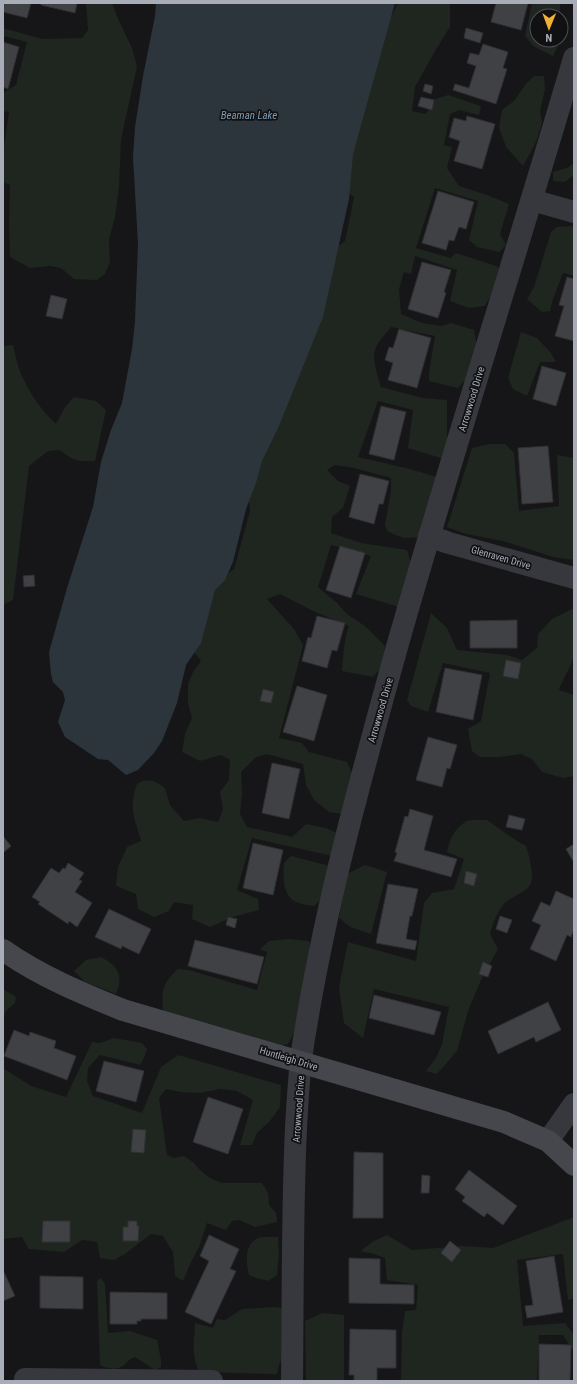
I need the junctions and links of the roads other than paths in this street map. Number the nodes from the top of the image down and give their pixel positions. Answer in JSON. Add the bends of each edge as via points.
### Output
{"nodes":[{"id":1,"x":574,"y":58,"type":"edge"},
{"id":2,"x":532,"y":200,"type":"junction"},
{"id":3,"x":574,"y":212,"type":"edge"},
{"id":4,"x":429,"y":536,"type":"junction"},
{"id":5,"x":574,"y":578,"type":"edge"},
{"id":6,"x":3,"y":950,"type":"edge"},
{"id":7,"x":301,"y":1062,"type":"junction"},
{"id":8,"x":574,"y":1104,"type":"edge"},
{"id":9,"x":548,"y":1141,"type":"junction"},
{"id":10,"x":574,"y":1165,"type":"edge"},
{"id":11,"x":25,"y":1379,"type":"dead end"},
{"id":12,"x":212,"y":1381,"type":"edge"},
{"id":13,"x":292,"y":1381,"type":"edge"}],
"edges":[{"from":1,"to":2,"type":"street","name":"Arrowwood Drive"},
{"from":2,"to":3,"type":"street"},
{"from":2,"to":4,"type":"street","name":"Arrowwood Drive"},
{"from":4,"to":5,"type":"street","name":"Glenraven Drive"},
{"from":4,"to":7,"type":"street","name":"Arrowwood Drive","via":[[356,798],[328,916]]},
{"from":6,"to":7,"type":"street","name":"Huntleigh Drive","via":[[67,987],[123,1010]]},
{"from":7,"to":9,"type":"street","name":"Huntleigh Drive","via":[[504,1122]]},
{"from":7,"to":13,"type":"street","name":"Arrowwood Drive","via":[[294,1179]]},
{"from":8,"to":9,"type":"street"},
{"from":9,"to":10,"type":"street","name":"Huntleigh Drive"},
{"from":11,"to":12,"type":"street"}]}
